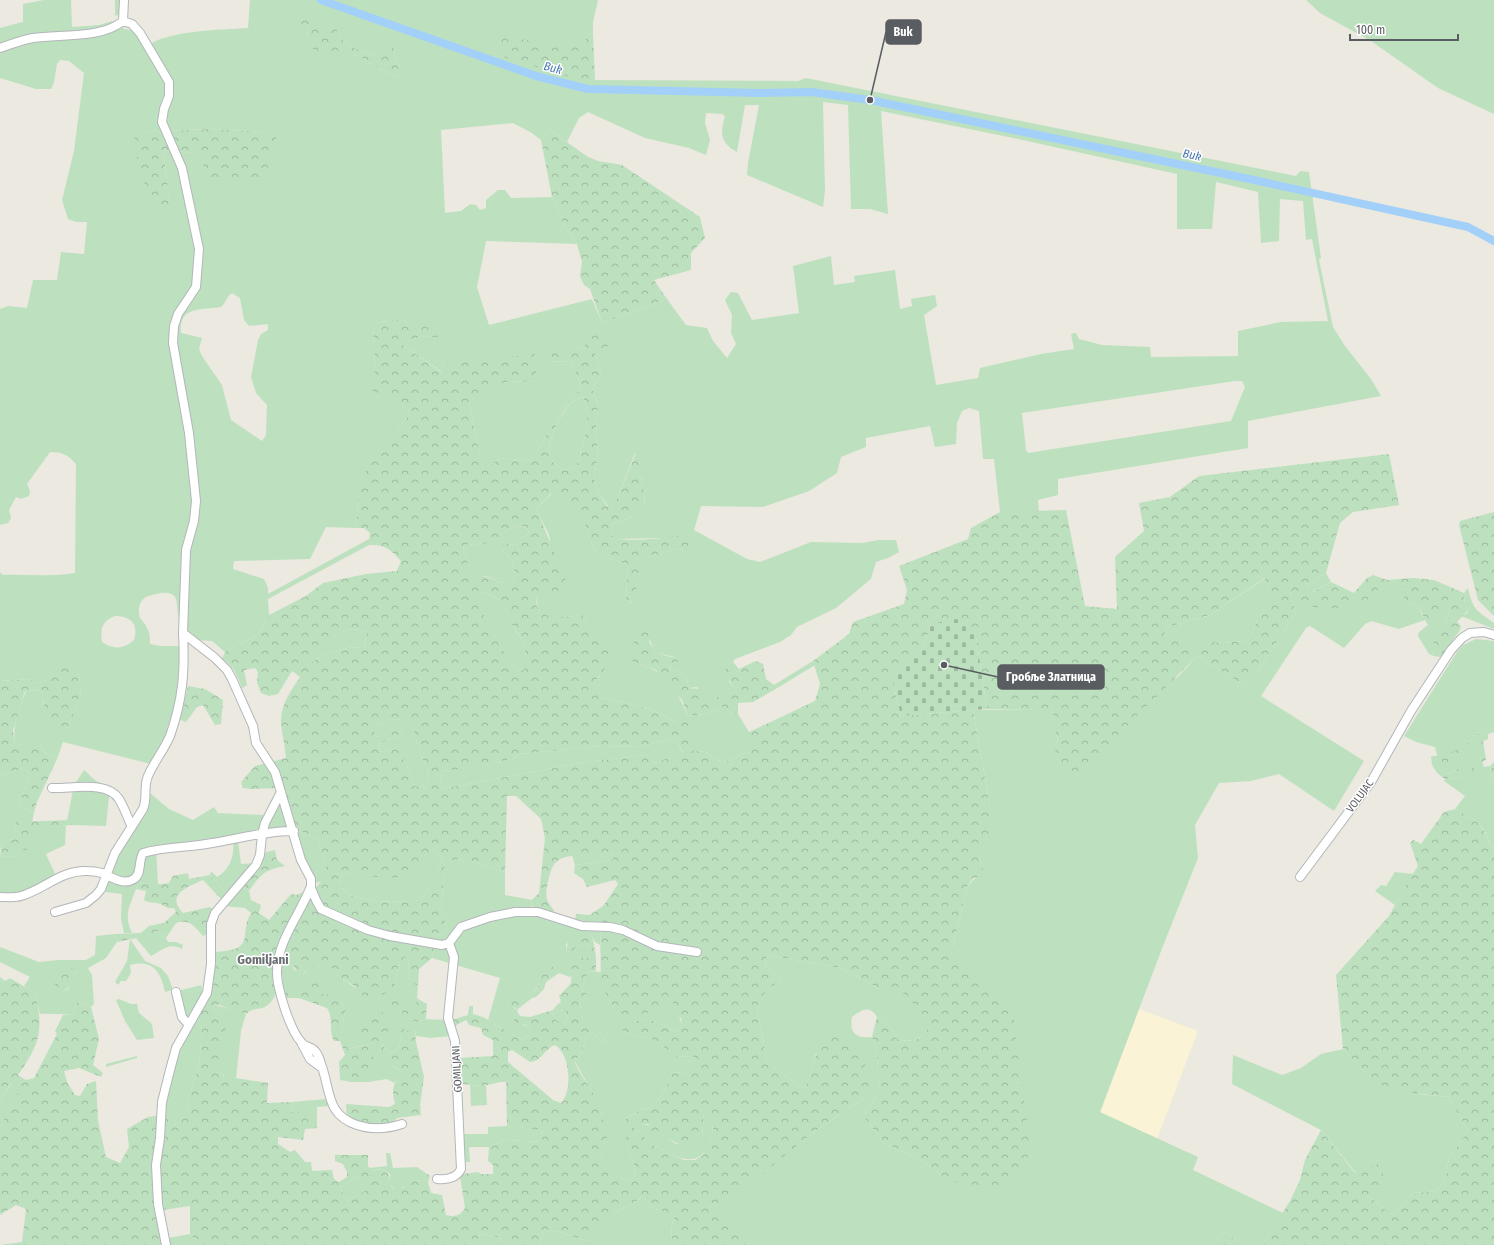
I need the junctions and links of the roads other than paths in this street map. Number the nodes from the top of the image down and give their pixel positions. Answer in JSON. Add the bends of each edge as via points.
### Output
{"nodes":[{"id":1,"x":124,"y":0,"type":"edge"},
{"id":2,"x":123,"y":21,"type":"junction"},
{"id":3,"x":0,"y":48,"type":"edge"},
{"id":4,"x":183,"y":633,"type":"junction"},
{"id":5,"x":1494,"y":635,"type":"edge"},
{"id":6,"x":52,"y":788,"type":"dead end"},
{"id":7,"x":281,"y":792,"type":"junction"},
{"id":8,"x":131,"y":825,"type":"junction"},
{"id":9,"x":294,"y":831,"type":"junction"},
{"id":10,"x":262,"y":835,"type":"junction"},
{"id":11,"x":105,"y":875,"type":"junction"},
{"id":12,"x":1300,"y":877,"type":"dead end"},
{"id":13,"x":311,"y":886,"type":"junction"},
{"id":14,"x":0,"y":897,"type":"edge"},
{"id":15,"x":55,"y":912,"type":"dead end"},
{"id":16,"x":449,"y":944,"type":"junction"},
{"id":17,"x":697,"y":952,"type":"dead end"},
{"id":18,"x":176,"y":992,"type":"dead end"},
{"id":19,"x":188,"y":1024,"type":"junction"},
{"id":20,"x":402,"y":1124,"type":"dead end"},
{"id":21,"x":437,"y":1179,"type":"dead end"},
{"id":22,"x":166,"y":1245,"type":"edge"}],
"edges":[{"from":1,"to":2,"type":"street"},
{"from":2,"to":3,"type":"street","via":[[115,28],[94,33],[32,39]]},
{"from":2,"to":4,"type":"street","via":[[132,24],[140,32],[169,82],[169,96],[162,122],[182,168],[199,249],[196,287],[178,314],[173,343],[190,433],[196,501],[194,521],[186,550]]},
{"from":4,"to":7,"type":"street","via":[[227,670],[253,726],[256,744],[275,772]]},
{"from":4,"to":8,"type":"street","via":[[185,668],[180,703],[170,736],[147,777],[145,803]]},
{"from":5,"to":12,"type":"street","name":"VOLUJAC","via":[[1476,632],[1462,638],[1451,650],[1411,711],[1371,782]]},
{"from":6,"to":8,"type":"street","via":[[98,787],[110,792],[118,797]]},
{"from":7,"to":9,"type":"street"},
{"from":7,"to":10,"type":"street","via":[[265,823]]},
{"from":8,"to":11,"type":"street"},
{"from":9,"to":10,"type":"street"},
{"from":9,"to":13,"type":"street"},
{"from":10,"to":11,"type":"street","via":[[149,851],[140,857],[138,875],[133,880],[112,879]]},
{"from":10,"to":19,"type":"street","via":[[256,865],[215,913],[211,924],[211,964],[207,993]]},
{"from":11,"to":14,"type":"street","via":[[87,871],[72,873],[22,895]]},
{"from":11,"to":15,"type":"street","via":[[101,889],[91,900]]},
{"from":13,"to":16,"type":"street","via":[[321,909],[368,930],[442,945]]},
{"from":13,"to":20,"type":"street","via":[[280,953],[277,969],[282,1000],[302,1044],[314,1050],[322,1068],[331,1104],[342,1119],[362,1126],[380,1128]]},
{"from":16,"to":17,"type":"street","via":[[461,927],[515,912],[538,912],[582,926],[623,930],[657,946]]},
{"from":16,"to":21,"type":"street","name":"GOMILJANI","via":[[454,957],[448,1018],[457,1058],[461,1169],[457,1175]]},
{"from":18,"to":19,"type":"street","via":[[182,1017]]},
{"from":19,"to":22,"type":"street","via":[[176,1048],[162,1102],[156,1186]]}]}
